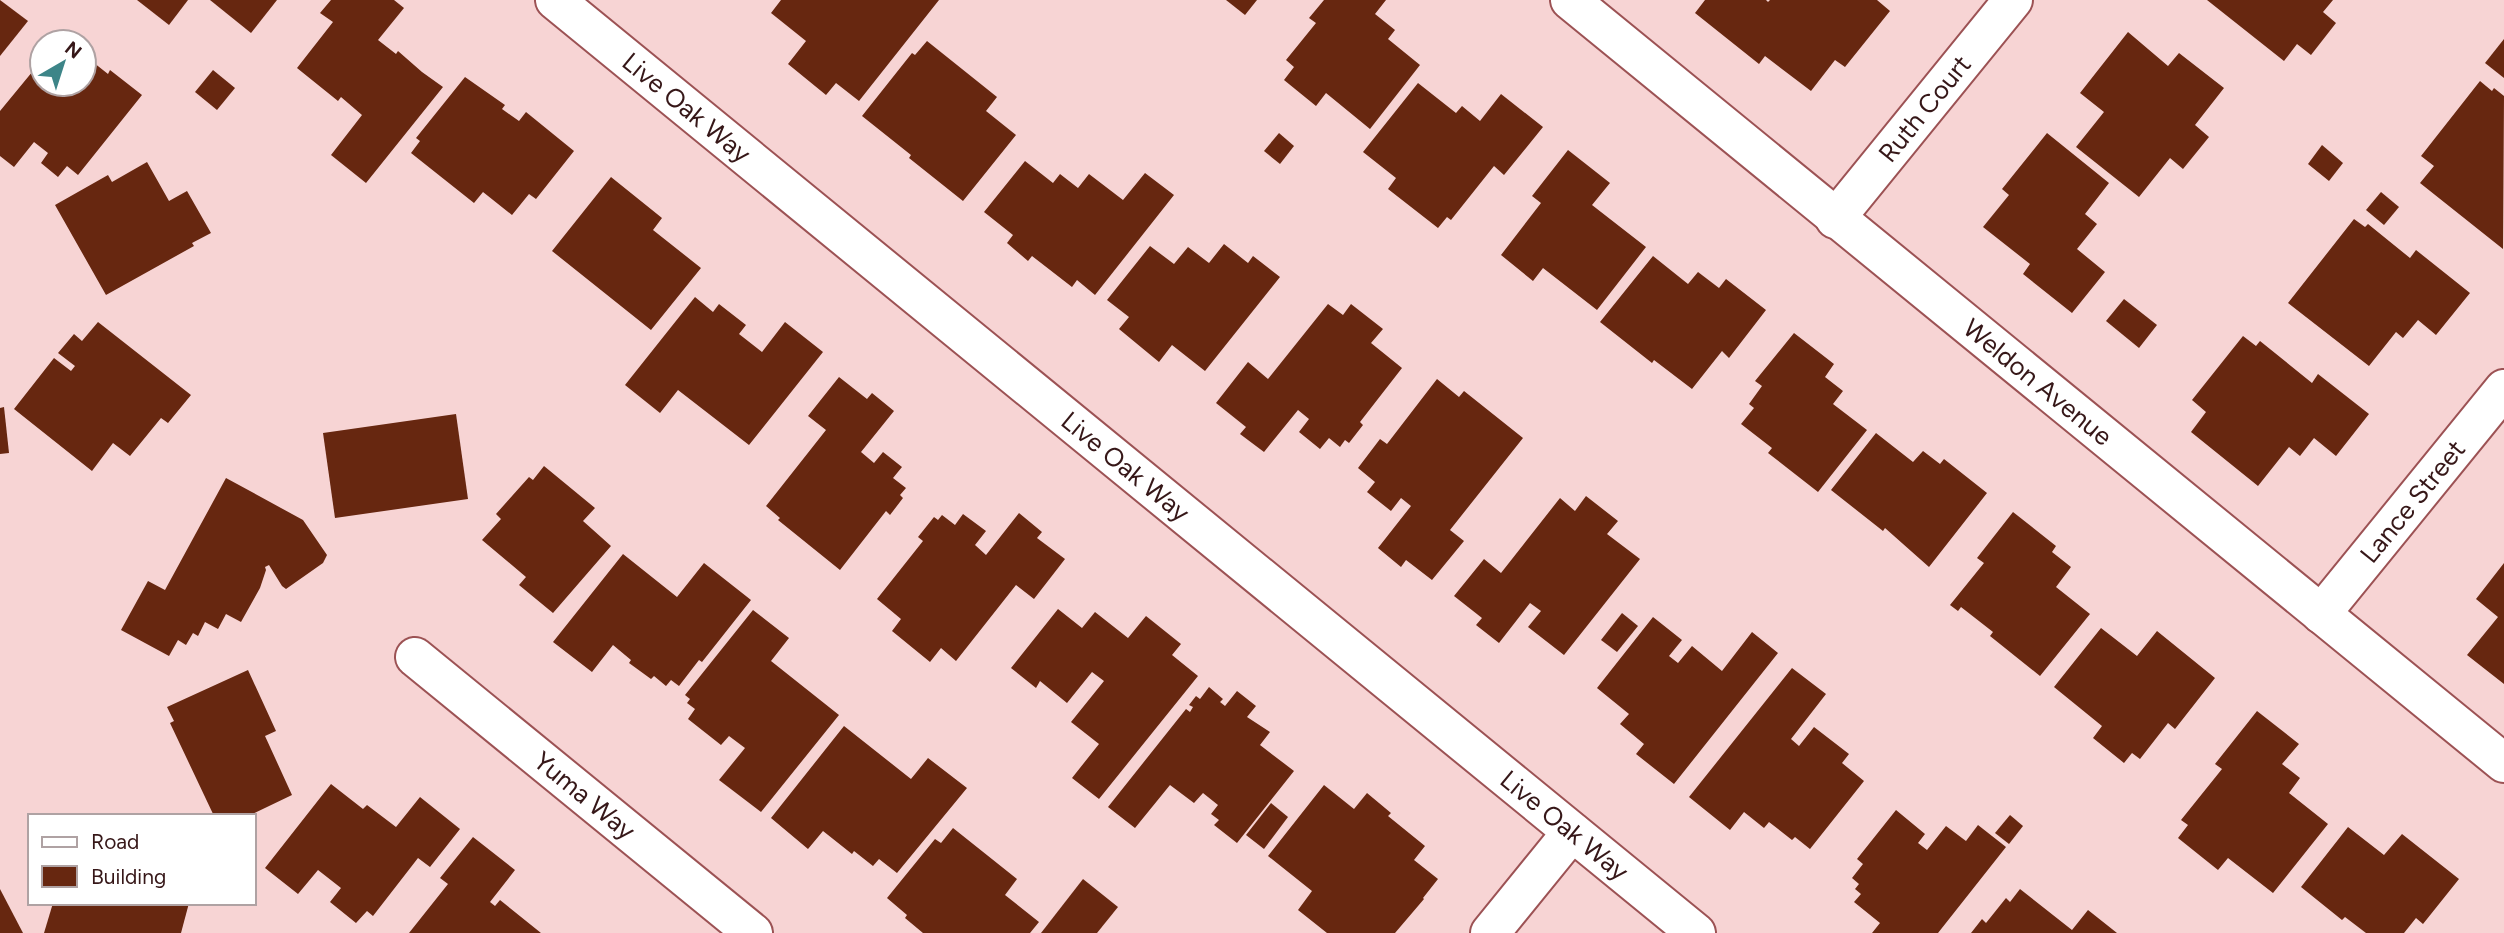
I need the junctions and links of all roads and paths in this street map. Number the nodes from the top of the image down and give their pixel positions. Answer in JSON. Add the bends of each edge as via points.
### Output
{"nodes":[{"id":1,"x":555,"y":0,"type":"edge"},
{"id":2,"x":1570,"y":0,"type":"edge"},
{"id":3,"x":2013,"y":0,"type":"edge"},
{"id":4,"x":1835,"y":219,"type":"junction"},
{"id":5,"x":2504,"y":389,"type":"edge"},
{"id":6,"x":2321,"y":614,"type":"junction"},
{"id":7,"x":415,"y":657,"type":"dead end"},
{"id":8,"x":2504,"y":763,"type":"edge"},
{"id":9,"x":1572,"y":832,"type":"junction"},
{"id":10,"x":752,"y":933,"type":"edge"},
{"id":11,"x":1490,"y":933,"type":"edge"},
{"id":12,"x":1696,"y":933,"type":"edge"}],
"edges":[{"from":1,"to":9,"type":"street","name":"Live Oak Way"},
{"from":2,"to":4,"type":"street","name":"Weldon Avenue"},
{"from":3,"to":4,"type":"street","name":"Ruth Court"},
{"from":4,"to":6,"type":"street","name":"Weldon Avenue"},
{"from":5,"to":6,"type":"street","name":"Lance Street"},
{"from":6,"to":8,"type":"street","name":"Weldon Avenue"},
{"from":7,"to":10,"type":"street","name":"Yuma Way"},
{"from":9,"to":11,"type":"street"},
{"from":9,"to":12,"type":"street","name":"Live Oak Way"}]}
